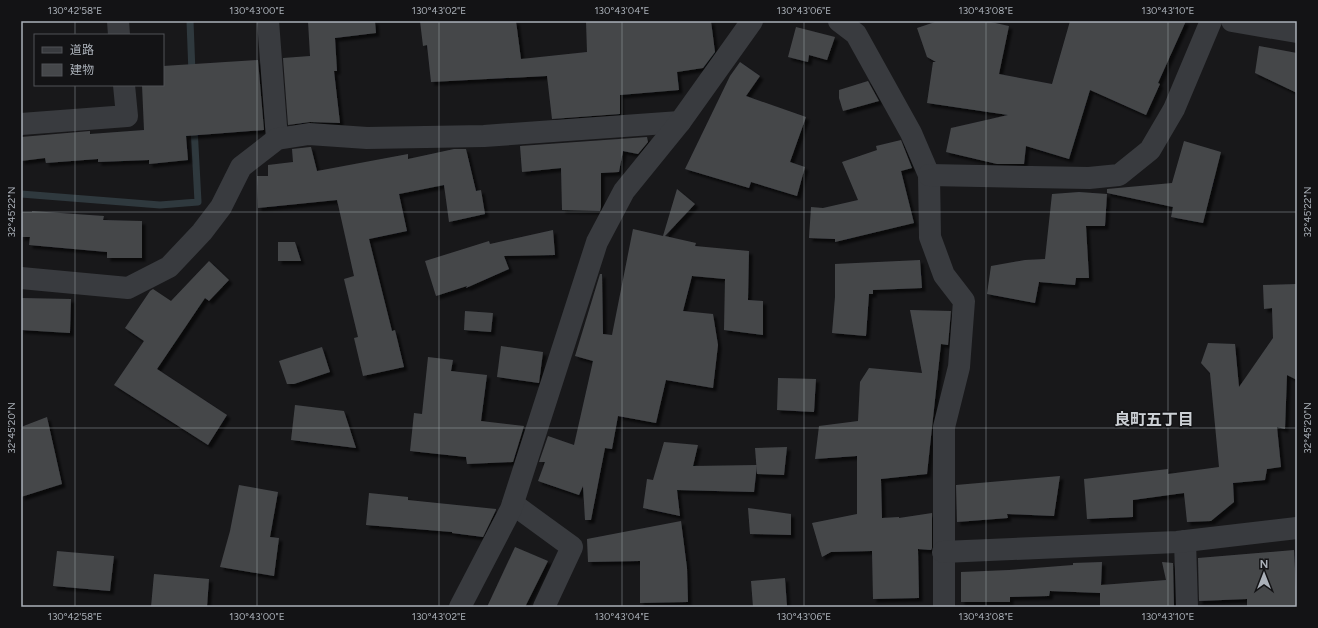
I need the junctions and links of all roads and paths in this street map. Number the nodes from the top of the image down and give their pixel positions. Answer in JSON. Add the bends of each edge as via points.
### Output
{"nodes":[{"id":1,"x":118,"y":21,"type":"edge"},
{"id":2,"x":268,"y":21,"type":"edge"},
{"id":3,"x":752,"y":21,"type":"edge"},
{"id":4,"x":839,"y":21,"type":"edge"},
{"id":5,"x":1211,"y":21,"type":"edge"},
{"id":6,"x":1232,"y":21,"type":"edge"},
{"id":7,"x":1297,"y":32,"type":"edge"},
{"id":8,"x":119,"y":34,"type":"edge"},
{"id":9,"x":124,"y":86,"type":"edge"},
{"id":10,"x":680,"y":122,"type":"junction"},
{"id":11,"x":21,"y":124,"type":"edge"},
{"id":12,"x":277,"y":139,"type":"junction"},
{"id":13,"x":930,"y":175,"type":"junction"},
{"id":14,"x":21,"y":278,"type":"edge"},
{"id":15,"x":513,"y":504,"type":"junction"},
{"id":16,"x":1297,"y":528,"type":"edge"},
{"id":17,"x":1185,"y":541,"type":"junction"},
{"id":18,"x":943,"y":552,"type":"junction"},
{"id":19,"x":460,"y":607,"type":"edge"},
{"id":20,"x":544,"y":607,"type":"edge"},
{"id":21,"x":944,"y":607,"type":"edge"},
{"id":22,"x":1187,"y":607,"type":"edge"}],
"edges":[{"from":1,"to":8,"type":"street"},
{"from":2,"to":12,"type":"street"},
{"from":3,"to":10,"type":"street"},
{"from":4,"to":13,"type":"street","via":[[856,34],[911,133]]},
{"from":5,"to":13,"type":"street","via":[[1174,109],[1150,150],[1119,175],[1089,178]]},
{"from":6,"to":7,"type":"street"},
{"from":9,"to":11,"type":"street","via":[[126,116]]},
{"from":10,"to":12,"type":"street","via":[[484,136],[367,138],[309,134]]},
{"from":10,"to":15,"type":"street","via":[[624,191],[597,242]]},
{"from":12,"to":14,"type":"street","via":[[241,168],[221,207],[202,232],[169,267],[128,288]]},
{"from":13,"to":18,"type":"street","via":[[930,237],[944,275],[964,301],[959,366],[944,427]]},
{"from":15,"to":19,"type":"street"},
{"from":15,"to":20,"type":"street","via":[[572,547]]},
{"from":16,"to":17,"type":"street"},
{"from":17,"to":18,"type":"street"},
{"from":17,"to":22,"type":"street"},
{"from":18,"to":21,"type":"street"}]}
